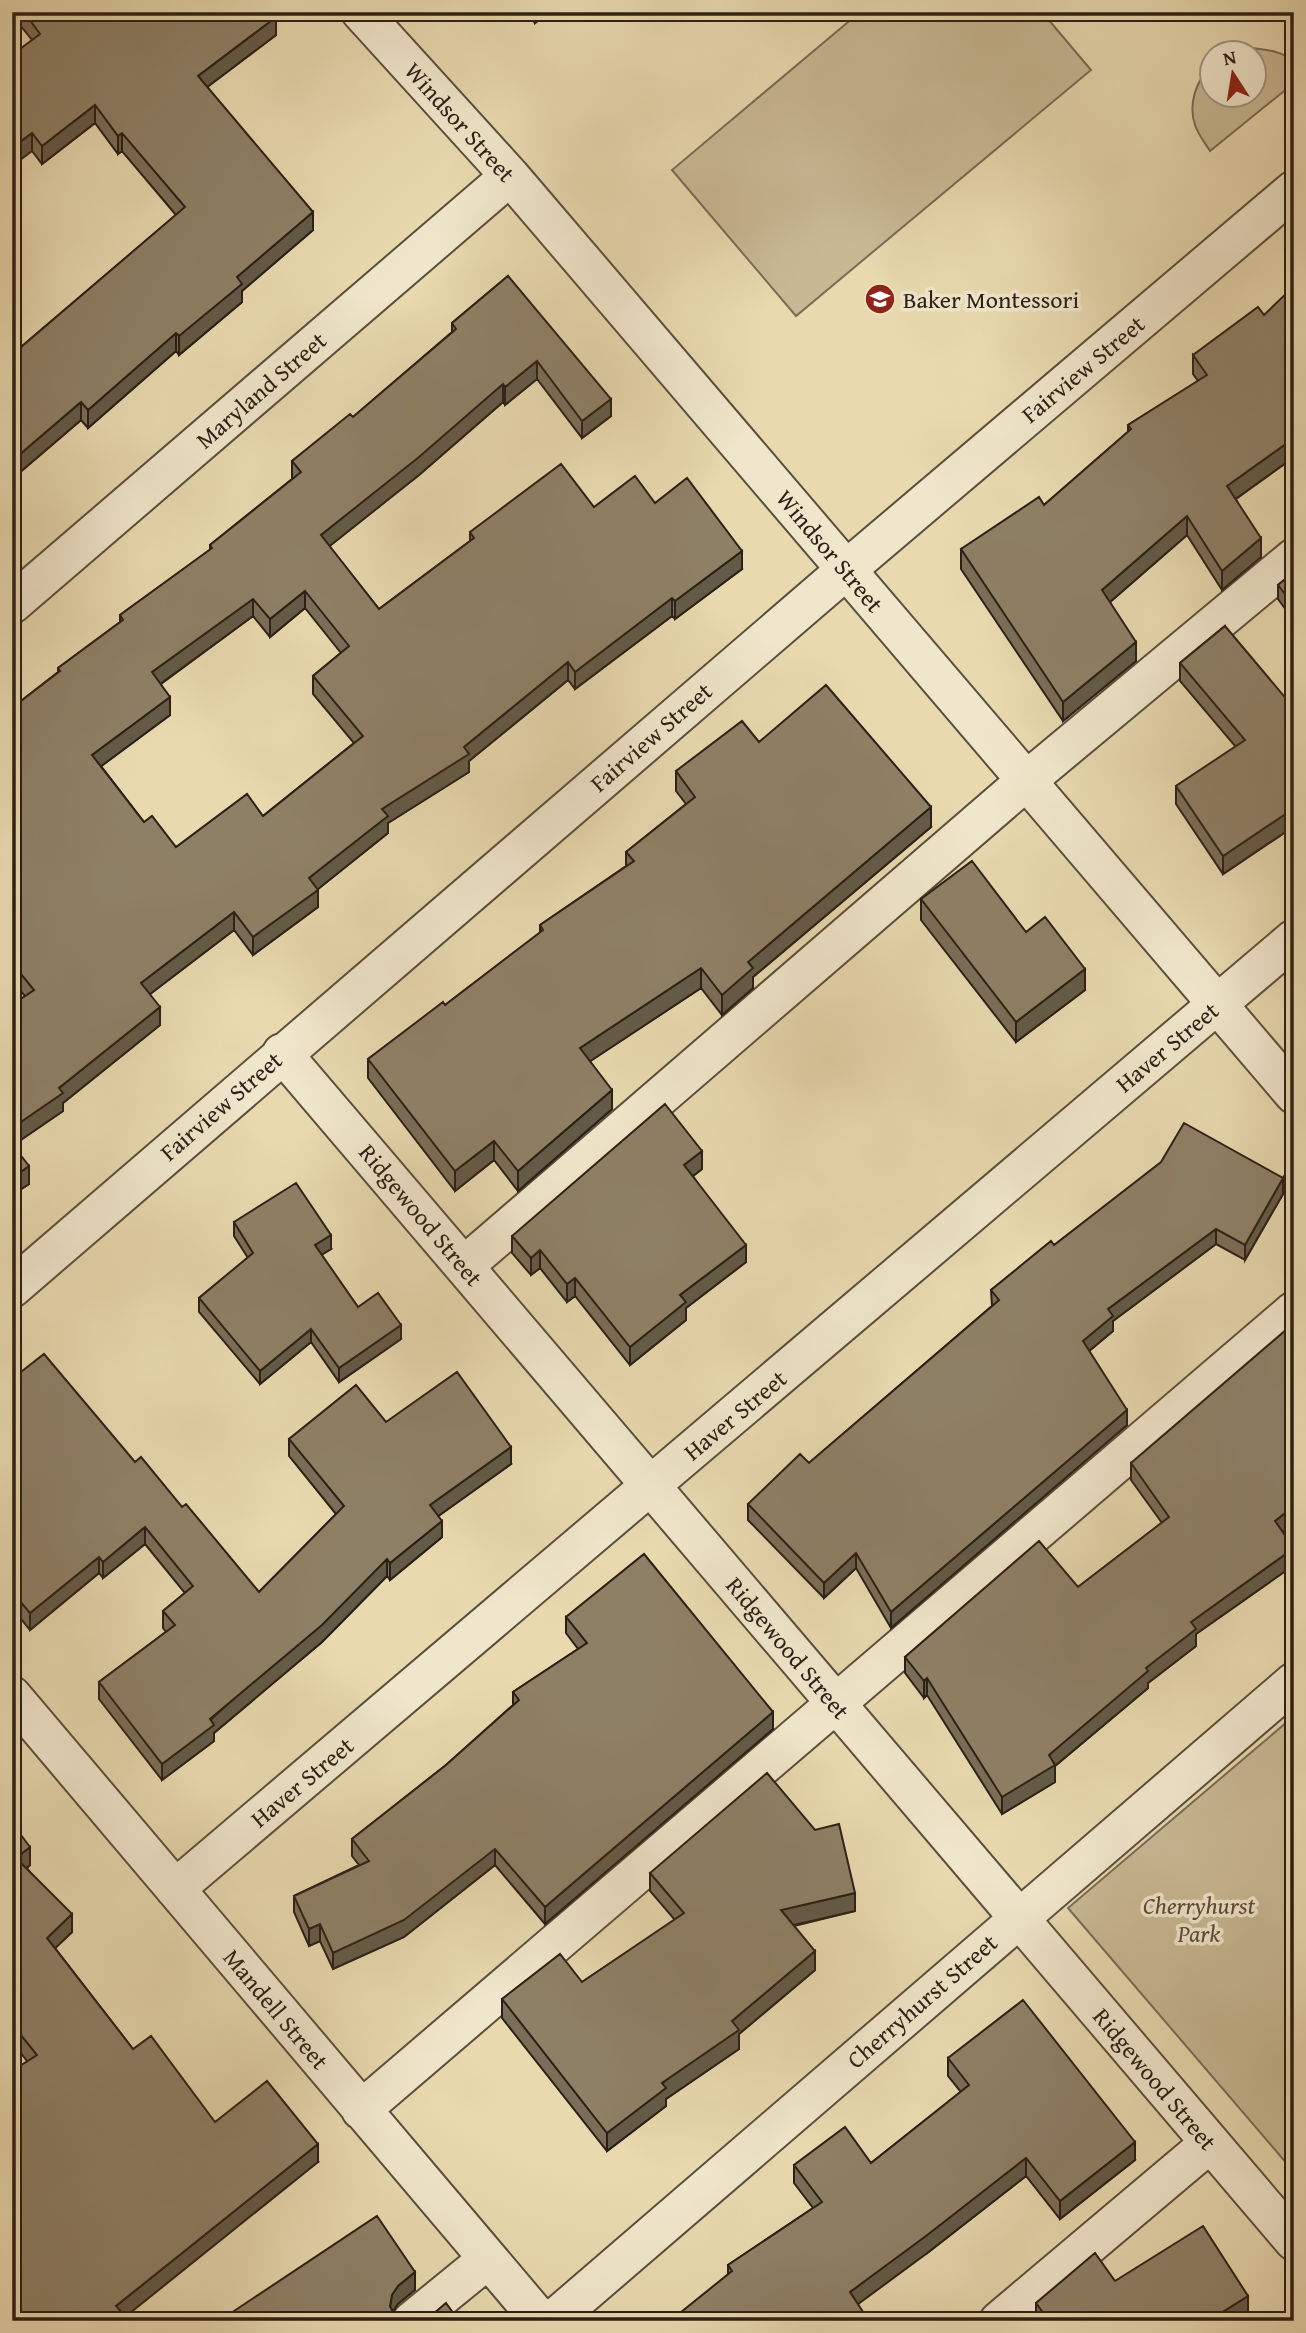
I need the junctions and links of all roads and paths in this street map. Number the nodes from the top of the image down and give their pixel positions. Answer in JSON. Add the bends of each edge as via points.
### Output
{"nodes":[{"id":1,"x":361,"y":12,"type":"edge"},
{"id":2,"x":510,"y":176,"type":"junction"},
{"id":3,"x":1294,"y":190,"type":"edge"},
{"id":4,"x":1294,"y":558,"type":"edge"},
{"id":5,"x":846,"y":570,"type":"junction"},
{"id":6,"x":12,"y":604,"type":"edge"},
{"id":7,"x":1026,"y":782,"type":"junction"},
{"id":8,"x":1294,"y":939,"type":"edge"},
{"id":9,"x":1217,"y":1004,"type":"junction"},
{"id":10,"x":282,"y":1053,"type":"junction"},
{"id":11,"x":1294,"y":1094,"type":"edge"},
{"id":12,"x":464,"y":1266,"type":"junction"},
{"id":13,"x":12,"y":1288,"type":"edge"},
{"id":14,"x":1294,"y":1311,"type":"edge"},
{"id":15,"x":650,"y":1486,"type":"junction"},
{"id":16,"x":1294,"y":1682,"type":"edge"},
{"id":17,"x":12,"y":1696,"type":"edge"},
{"id":18,"x":836,"y":1704,"type":"junction"},
{"id":19,"x":175,"y":1889,"type":"junction"},
{"id":20,"x":1018,"y":1919,"type":"junction"},
{"id":21,"x":361,"y":2110,"type":"junction"},
{"id":22,"x":1210,"y":2143,"type":"junction"},
{"id":23,"x":1294,"y":2242,"type":"edge"},
{"id":24,"x":488,"y":2259,"type":"junction"},
{"id":25,"x":412,"y":2321,"type":"edge"},
{"id":26,"x":541,"y":2321,"type":"edge"},
{"id":27,"x":552,"y":2321,"type":"edge"},
{"id":28,"x":999,"y":2321,"type":"edge"}],
"edges":[{"from":1,"to":2,"type":"street","name":"Windsor Street"},
{"from":2,"to":5,"type":"street","name":"Windsor Street"},
{"from":2,"to":6,"type":"street","name":"Maryland Street"},
{"from":3,"to":5,"type":"street","name":"Fairview Street"},
{"from":4,"to":7,"type":"street"},
{"from":5,"to":7,"type":"street","name":"Windsor Street"},
{"from":5,"to":10,"type":"street","name":"Fairview Street"},
{"from":7,"to":9,"type":"street","name":"Windsor Street"},
{"from":7,"to":12,"type":"street"},
{"from":8,"to":9,"type":"street","name":"Haver Street"},
{"from":9,"to":11,"type":"street","name":"Windsor Street"},
{"from":9,"to":15,"type":"street","name":"Haver Street"},
{"from":10,"to":12,"type":"street","name":"Ridgewood Street"},
{"from":10,"to":13,"type":"street","name":"Fairview Street"},
{"from":12,"to":15,"type":"street","name":"Ridgewood Street"},
{"from":14,"to":18,"type":"street"},
{"from":15,"to":18,"type":"street","name":"Ridgewood Street"},
{"from":15,"to":19,"type":"street","name":"Haver Street"},
{"from":16,"to":20,"type":"street","name":"Cherryhurst Street"},
{"from":17,"to":19,"type":"street","name":"Mandell Street"},
{"from":18,"to":20,"type":"street","name":"Ridgewood Street"},
{"from":18,"to":21,"type":"street"},
{"from":19,"to":21,"type":"street","name":"Mandell Street"},
{"from":20,"to":22,"type":"street","name":"Ridgewood Street"},
{"from":20,"to":27,"type":"street","name":"Cherryhurst Street"},
{"from":21,"to":24,"type":"street","name":"Mandell Street"},
{"from":22,"to":23,"type":"street","name":"Ridgewood Street"},
{"from":22,"to":28,"type":"street"},
{"from":24,"to":25,"type":"street"},
{"from":24,"to":26,"type":"street","name":"Mandell Street"}]}
